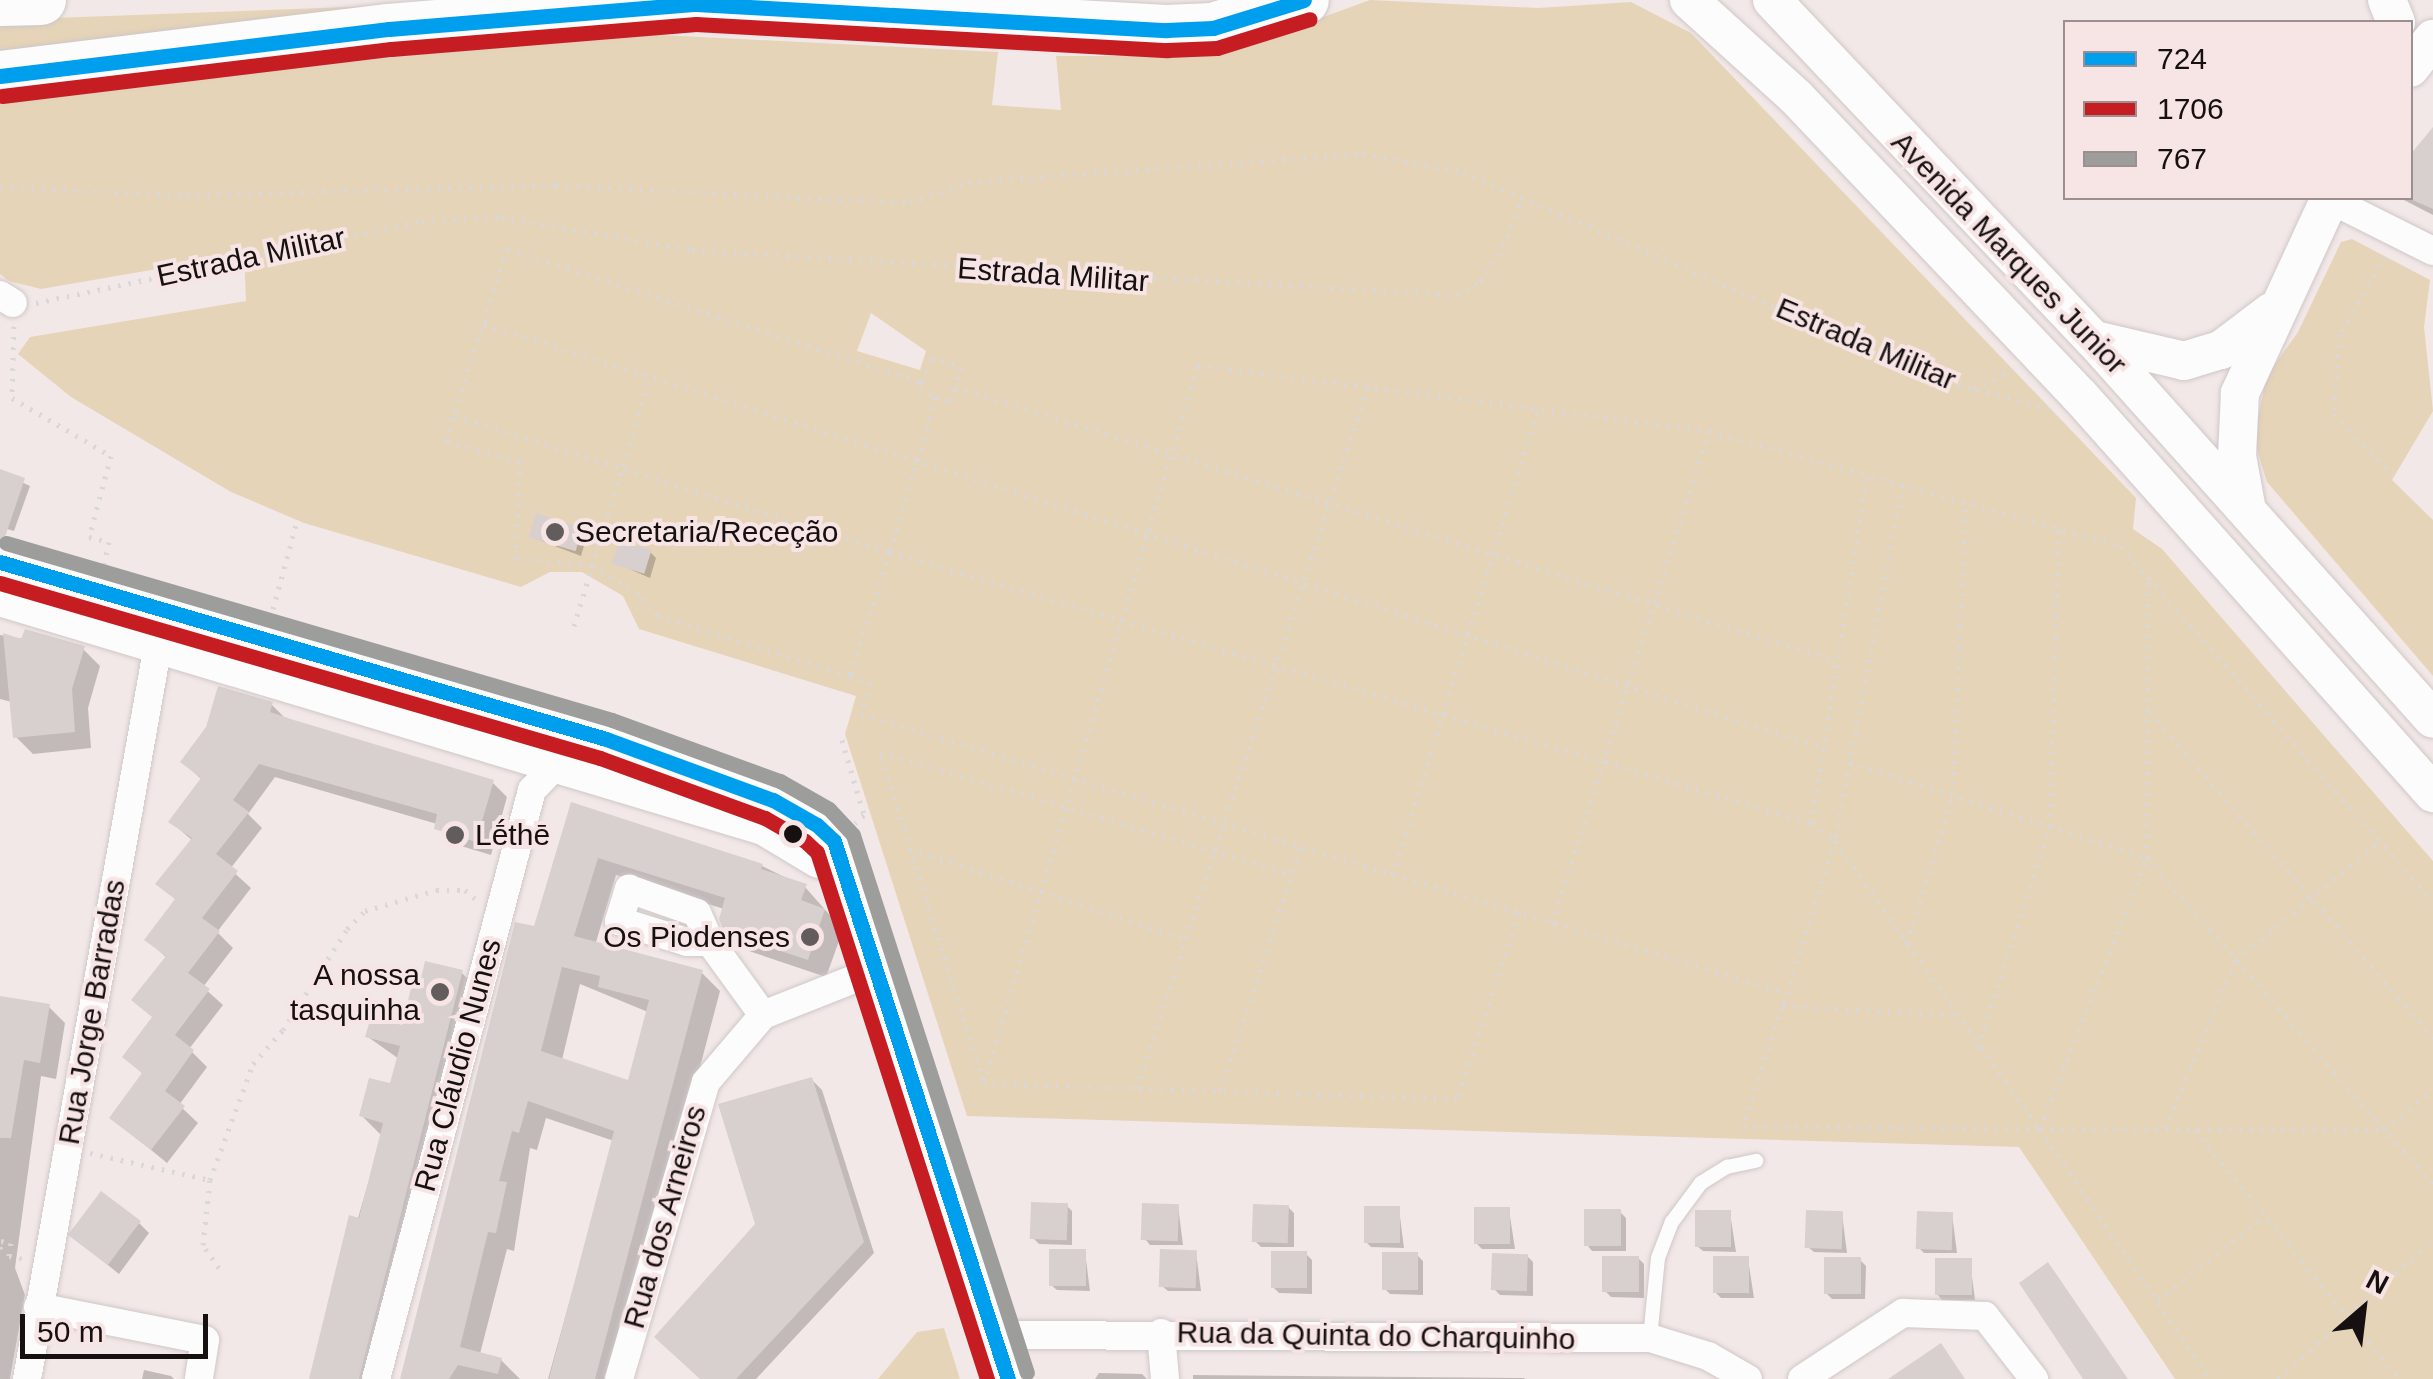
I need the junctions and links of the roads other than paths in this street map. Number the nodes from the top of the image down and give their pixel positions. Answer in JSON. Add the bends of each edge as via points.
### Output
{"nodes":[{"id":1,"x":40,"y":0,"type":"edge"},
{"id":2,"x":616,"y":0,"type":"edge"},
{"id":3,"x":1304,"y":0,"type":"edge"},
{"id":4,"x":1689,"y":0,"type":"edge"},
{"id":5,"x":1772,"y":0,"type":"edge"},
{"id":6,"x":0,"y":2,"type":"edge"},
{"id":7,"x":696,"y":4,"type":"junction"},
{"id":8,"x":2433,"y":39,"type":"edge"},
{"id":9,"x":2413,"y":64,"type":"edge"},
{"id":10,"x":0,"y":76,"type":"edge"},
{"id":11,"x":2329,"y":200,"type":"edge"},
{"id":12,"x":2334,"y":200,"type":"edge"},
{"id":13,"x":2433,"y":251,"type":"edge"},
{"id":14,"x":2276,"y":307,"type":"junction"},
{"id":15,"x":2094,"y":340,"type":"junction"},
{"id":16,"x":2246,"y":505,"type":"junction"},
{"id":17,"x":0,"y":562,"type":"edge"},
{"id":18,"x":0,"y":596,"type":"edge"},
{"id":19,"x":161,"y":628,"type":"junction"},
{"id":20,"x":2433,"y":719,"type":"edge"},
{"id":21,"x":589,"y":734,"type":"junction"},
{"id":22,"x":559,"y":762,"type":"junction"},
{"id":23,"x":2433,"y":793,"type":"edge"},
{"id":24,"x":846,"y":878,"type":"junction"},
{"id":25,"x":710,"y":942,"type":"dead end"},
{"id":26,"x":874,"y":971,"type":"junction"},
{"id":27,"x":763,"y":1014,"type":"junction"},
{"id":28,"x":1756,"y":1162,"type":"dead end"},
{"id":29,"x":38,"y":1306,"type":"junction"},
{"id":30,"x":1161,"y":1333,"type":"junction"},
{"id":31,"x":994,"y":1334,"type":"junction"},
{"id":32,"x":1650,"y":1338,"type":"junction"},
{"id":33,"x":27,"y":1379,"type":"edge"},
{"id":34,"x":199,"y":1379,"type":"edge"},
{"id":35,"x":376,"y":1379,"type":"edge"},
{"id":36,"x":619,"y":1379,"type":"edge"},
{"id":37,"x":1008,"y":1379,"type":"edge"},
{"id":38,"x":1165,"y":1379,"type":"edge"},
{"id":39,"x":1748,"y":1379,"type":"edge"},
{"id":40,"x":1802,"y":1379,"type":"edge"},
{"id":41,"x":2034,"y":1379,"type":"edge"}],
"edges":[{"from":1,"to":6,"type":"highway"},
{"from":2,"to":7,"type":"highway"},
{"from":3,"to":7,"type":"highway","via":[[1227,25],[1166,30]]},
{"from":4,"to":23,"type":"main road","name":"Avenida Marques Junior","via":[[1796,97],[2130,451]]},
{"from":5,"to":15,"type":"main road","name":"Avenida Marques Junior"},
{"from":7,"to":10,"type":"highway","via":[[389,29]]},
{"from":8,"to":9,"type":"main road"},
{"from":11,"to":14,"type":"main road"},
{"from":12,"to":13,"type":"street"},
{"from":14,"to":15,"type":"main road","via":[[2246,334],[2200,358],[2164,361]]},
{"from":14,"to":16,"type":"main road","via":[[2240,393],[2237,456]]},
{"from":15,"to":16,"type":"main road","name":"Avenida Marques Junior"},
{"from":16,"to":20,"type":"main road","name":"Avenida Marques Junior"},
{"from":17,"to":19,"type":"main road"},
{"from":18,"to":19,"type":"main road"},
{"from":19,"to":21,"type":"main road"},
{"from":19,"to":22,"type":"main road"},
{"from":19,"to":29,"type":"street","name":"Rua Jorge Barradas"},
{"from":21,"to":22,"type":"lane"},
{"from":21,"to":24,"type":"main road","via":[[773,800],[834,841]]},
{"from":22,"to":24,"type":"main road","via":[[787,835]]},
{"from":22,"to":35,"type":"street","name":"Rua Cláudio Nunes","via":[[532,790]]},
{"from":24,"to":26,"type":"main road"},
{"from":25,"to":27,"type":"street"},
{"from":26,"to":27,"type":"street"},
{"from":26,"to":31,"type":"main road"},
{"from":27,"to":36,"type":"street","name":"Rua dos Arneiros","via":[[696,1102]]},
{"from":28,"to":32,"type":"lane","via":[[1727,1167],[1701,1183],[1672,1222],[1658,1258]]},
{"from":29,"to":33,"type":"street","name":"Rua Jorge Barradas"},
{"from":29,"to":34,"type":"street","via":[[205,1340]]},
{"from":30,"to":31,"type":"street","name":"Rua da Quinta do Charquinho"},
{"from":30,"to":32,"type":"street","name":"Rua da Quinta do Charquinho"},
{"from":30,"to":38,"type":"street"},
{"from":31,"to":37,"type":"main road"},
{"from":32,"to":39,"type":"street","name":"Rua da Quinta do Charquinho","via":[[1708,1356]]},
{"from":40,"to":41,"type":"street","via":[[1903,1314],[1985,1316]]}]}
